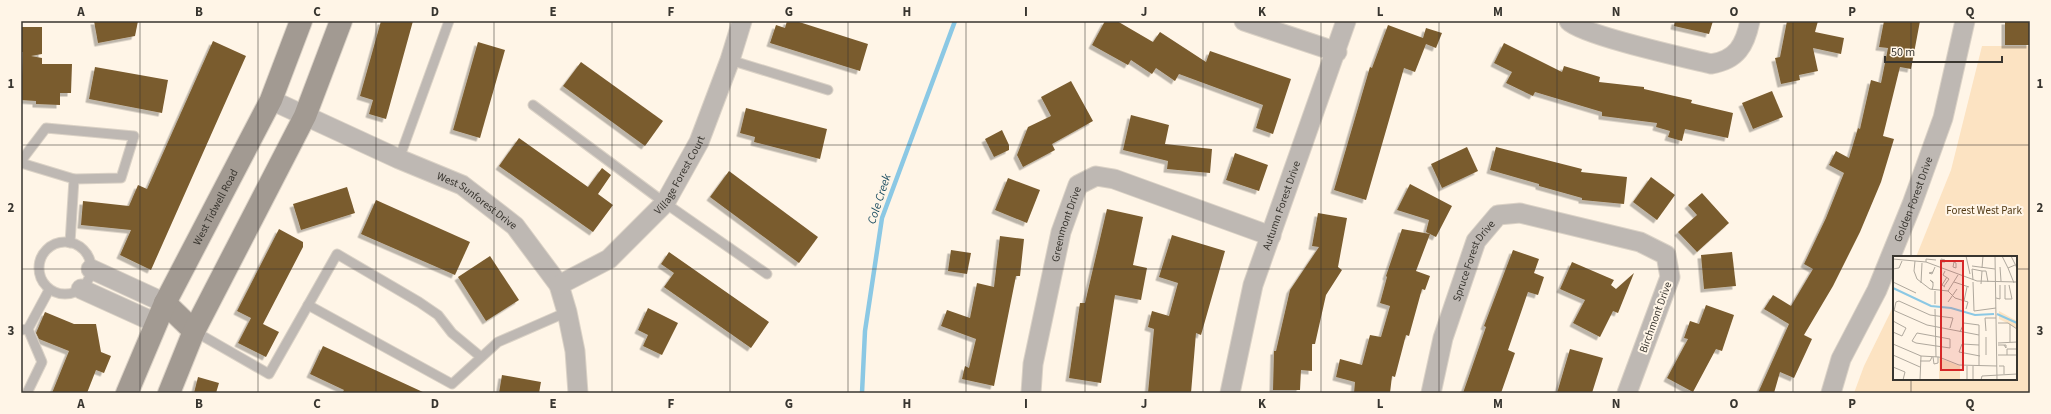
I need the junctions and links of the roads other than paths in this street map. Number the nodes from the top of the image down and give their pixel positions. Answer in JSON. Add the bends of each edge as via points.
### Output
{"nodes":[{"id":1,"x":301,"y":21,"type":"edge"},
{"id":2,"x":341,"y":21,"type":"edge"},
{"id":3,"x":449,"y":21,"type":"edge"},
{"id":4,"x":742,"y":21,"type":"edge"},
{"id":5,"x":1244,"y":21,"type":"edge"},
{"id":6,"x":1346,"y":21,"type":"edge"},
{"id":7,"x":1569,"y":21,"type":"edge"},
{"id":8,"x":1750,"y":21,"type":"edge"},
{"id":9,"x":1965,"y":21,"type":"edge"},
{"id":10,"x":1337,"y":52,"type":"junction"},
{"id":11,"x":730,"y":60,"type":"junction"},
{"id":12,"x":828,"y":90,"type":"dead end"},
{"id":13,"x":271,"y":100,"type":"junction"},
{"id":14,"x":533,"y":104,"type":"dead end"},
{"id":15,"x":305,"y":116,"type":"junction"},
{"id":16,"x":399,"y":159,"type":"junction"},
{"id":17,"x":21,"y":162,"type":"edge"},
{"id":18,"x":74,"y":179,"type":"junction"},
{"id":19,"x":665,"y":203,"type":"junction"},
{"id":20,"x":1584,"y":228,"type":"joint"},
{"id":21,"x":1271,"y":236,"type":"junction"},
{"id":22,"x":70,"y":243,"type":"junction"},
{"id":23,"x":91,"y":269,"type":"junction"},
{"id":24,"x":767,"y":274,"type":"dead end"},
{"id":25,"x":559,"y":285,"type":"junction"},
{"id":26,"x":81,"y":289,"type":"junction"},
{"id":27,"x":50,"y":290,"type":"junction"},
{"id":28,"x":165,"y":303,"type":"junction"},
{"id":29,"x":308,"y":306,"type":"junction"},
{"id":30,"x":567,"y":312,"type":"junction"},
{"id":31,"x":156,"y":323,"type":"junction"},
{"id":32,"x":24,"y":329,"type":"edge"},
{"id":33,"x":194,"y":331,"type":"junction"},
{"id":34,"x":481,"y":357,"type":"junction"},
{"id":35,"x":27,"y":393,"type":"edge"},
{"id":36,"x":127,"y":393,"type":"edge"},
{"id":37,"x":168,"y":393,"type":"edge"},
{"id":38,"x":578,"y":393,"type":"edge"},
{"id":39,"x":1031,"y":393,"type":"edge"},
{"id":40,"x":1230,"y":393,"type":"edge"},
{"id":41,"x":1431,"y":393,"type":"edge"},
{"id":42,"x":1627,"y":393,"type":"edge"},
{"id":43,"x":1831,"y":393,"type":"edge"}],
"edges":[{"from":1,"to":13,"type":"main road","name":"West Tidwell Road"},
{"from":2,"to":15,"type":"main road"},
{"from":3,"to":16,"type":"lane"},
{"from":4,"to":11,"type":"street","name":"Village Forest Court"},
{"from":5,"to":10,"type":"street"},
{"from":6,"to":10,"type":"street","name":"Autumn Forest Drive"},
{"from":7,"to":8,"type":"street","via":[[1573,26],[1712,64],[1725,62],[1741,49]]},
{"from":9,"to":43,"type":"street","name":"Golden Forest Drive","via":[[1943,118],[1912,204],[1876,290],[1841,359]]},
{"from":10,"to":21,"type":"street","name":"Autumn Forest Drive"},
{"from":11,"to":12,"type":"lane"},
{"from":11,"to":19,"type":"street","name":"Village Forest Court","via":[[699,142]]},
{"from":13,"to":15,"type":"street","name":"West Sunforest Drive"},
{"from":13,"to":28,"type":"main road","name":"West Tidwell Road"},
{"from":14,"to":19,"type":"lane"},
{"from":15,"to":16,"type":"street","name":"West Sunforest Drive"},
{"from":15,"to":33,"type":"main road"},
{"from":16,"to":25,"type":"street","name":"West Sunforest Drive","via":[[462,186],[515,226]]},
{"from":17,"to":18,"type":"lane"},
{"from":17,"to":18,"type":"lane","via":[[46,128],[134,136],[121,178]]},
{"from":18,"to":22,"type":"lane"},
{"from":19,"to":24,"type":"lane"},
{"from":19,"to":25,"type":"street","name":"Village Forest Court","via":[[609,259]]},
{"from":20,"to":41,"type":"street","name":"Spruce Forest Drive","via":[[1520,213],[1498,215],[1476,241],[1443,338]]},
{"from":20,"to":42,"type":"street","name":"Birchmont Drive","via":[[1640,242],[1666,255],[1670,277]]},
{"from":21,"to":39,"type":"street","name":"Greenmont Drive","via":[[1114,179],[1096,176],[1078,185],[1061,232],[1033,364]]},
{"from":21,"to":40,"type":"street","name":"Autumn Forest Drive","via":[[1253,285]]},
{"from":22,"to":23,"type":"lane","via":[[83,249]]},
{"from":22,"to":27,"type":"lane","via":[[56,244],[44,252],[41,258],[39,272]]},
{"from":23,"to":26,"type":"lane","via":[[88,280]]},
{"from":23,"to":28,"type":"street"},
{"from":25,"to":30,"type":"street","name":"West Sunforest Drive"},
{"from":26,"to":27,"type":"lane","via":[[63,294]]},
{"from":26,"to":31,"type":"street"},
{"from":27,"to":32,"type":"lane"},
{"from":28,"to":31,"type":"main road","name":"West Tidwell Road"},
{"from":28,"to":33,"type":"main road"},
{"from":29,"to":33,"type":"lane","via":[[269,374]]},
{"from":29,"to":34,"type":"lane","via":[[452,384]]},
{"from":29,"to":34,"type":"lane","via":[[337,254],[438,315],[452,333]]},
{"from":30,"to":34,"type":"lane","via":[[498,342]]},
{"from":30,"to":38,"type":"street","name":"West Sunforest Drive","via":[[575,351]]},
{"from":31,"to":33,"type":"main road"},
{"from":31,"to":36,"type":"main road","name":"West Tidwell Road"},
{"from":32,"to":35,"type":"lane","via":[[42,362]]},
{"from":33,"to":37,"type":"main road"}]}
